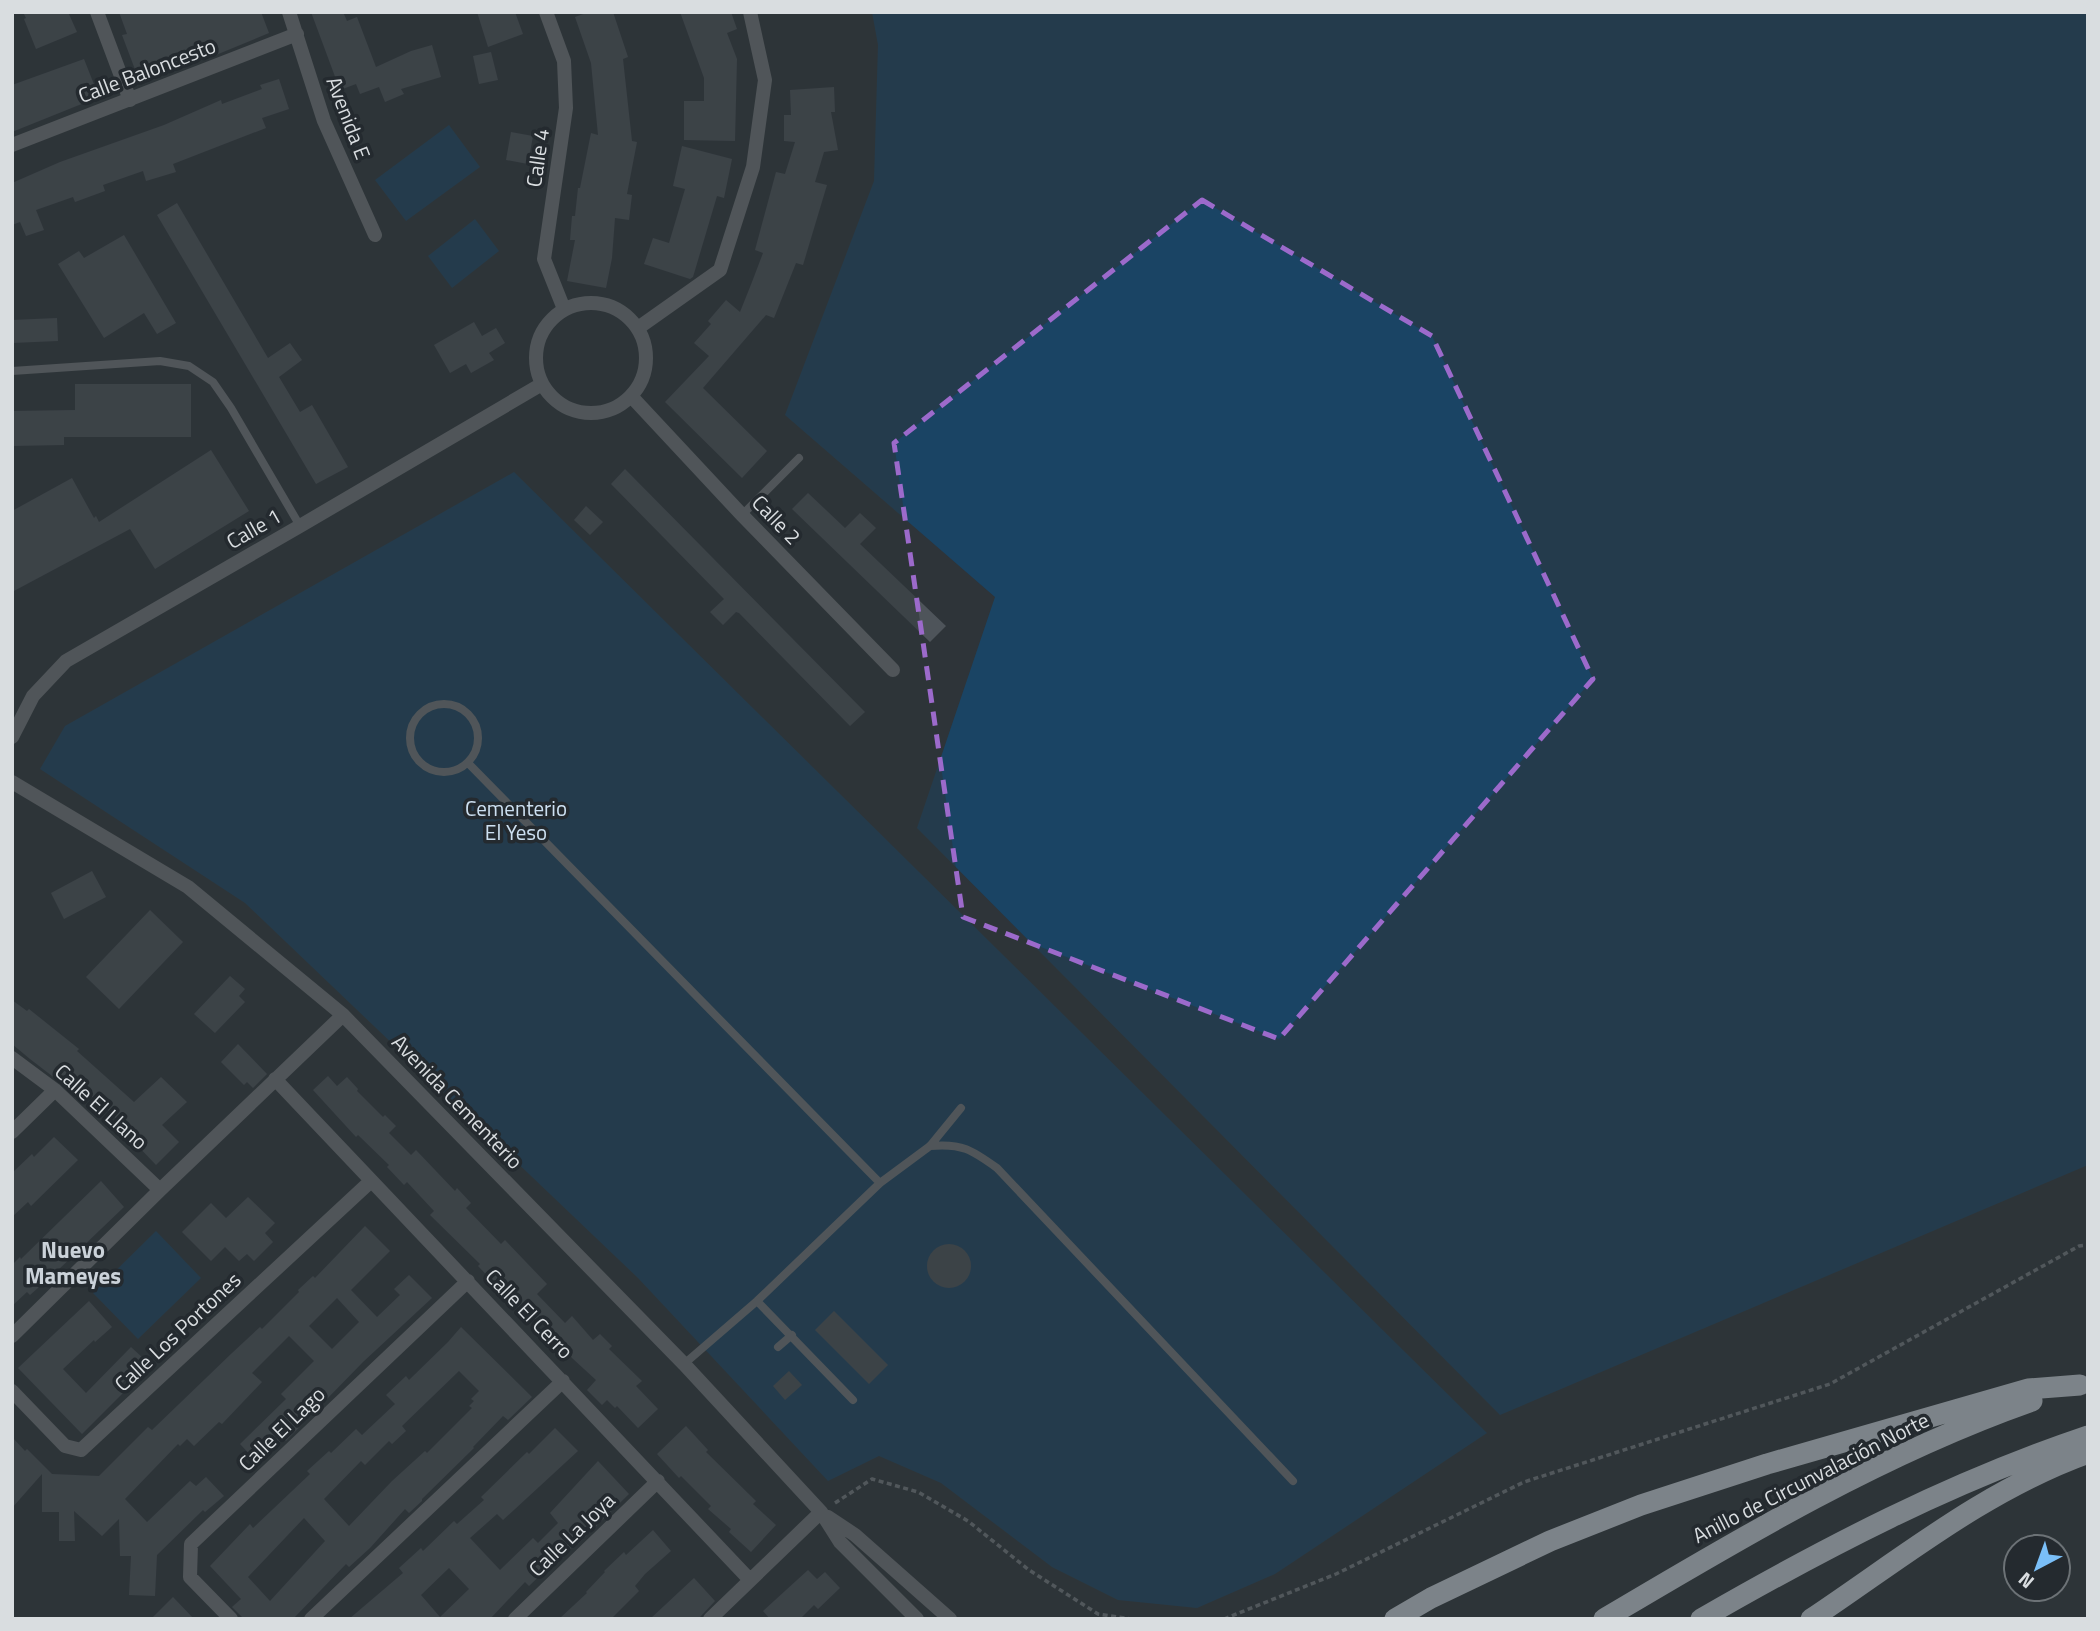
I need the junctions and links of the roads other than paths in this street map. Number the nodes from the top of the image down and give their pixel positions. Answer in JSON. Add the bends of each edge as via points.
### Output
{"nodes":[{"id":1,"x":97,"y":12,"type":"edge"},
{"id":2,"x":289,"y":12,"type":"edge"},
{"id":3,"x":546,"y":12,"type":"edge"},
{"id":4,"x":750,"y":12,"type":"edge"},
{"id":5,"x":297,"y":34,"type":"junction"},
{"id":6,"x":130,"y":100,"type":"junction"},
{"id":7,"x":12,"y":145,"type":"edge"},
{"id":8,"x":375,"y":235,"type":"dead end"},
{"id":9,"x":564,"y":309,"type":"junction"},
{"id":10,"x":638,"y":328,"type":"junction"},
{"id":11,"x":12,"y":371,"type":"edge"},
{"id":12,"x":542,"y":384,"type":"junction"},
{"id":13,"x":631,"y":396,"type":"junction"},
{"id":14,"x":799,"y":458,"type":"dead end"},
{"id":15,"x":742,"y":515,"type":"junction"},
{"id":16,"x":300,"y":526,"type":"junction"},
{"id":17,"x":893,"y":670,"type":"dead end"},
{"id":18,"x":12,"y":737,"type":"edge"},
{"id":19,"x":468,"y":763,"type":"junction"},
{"id":20,"x":12,"y":782,"type":"edge"},
{"id":21,"x":343,"y":1015,"type":"junction"},
{"id":22,"x":12,"y":1058,"type":"edge"},
{"id":23,"x":275,"y":1079,"type":"junction"},
{"id":24,"x":55,"y":1090,"type":"junction"},
{"id":25,"x":961,"y":1108,"type":"dead end"},
{"id":26,"x":12,"y":1132,"type":"edge"},
{"id":27,"x":930,"y":1146,"type":"junction"},
{"id":28,"x":371,"y":1181,"type":"junction"},
{"id":29,"x":880,"y":1183,"type":"junction"},
{"id":30,"x":160,"y":1190,"type":"junction"},
{"id":31,"x":468,"y":1281,"type":"junction"},
{"id":32,"x":757,"y":1301,"type":"junction"},
{"id":33,"x":792,"y":1335,"type":"junction"},
{"id":34,"x":12,"y":1336,"type":"edge"},
{"id":35,"x":778,"y":1347,"type":"dead end"},
{"id":36,"x":684,"y":1364,"type":"junction"},
{"id":37,"x":563,"y":1381,"type":"junction"},
{"id":38,"x":2084,"y":1384,"type":"edge"},
{"id":39,"x":12,"y":1391,"type":"edge"},
{"id":40,"x":853,"y":1400,"type":"dead end"},
{"id":41,"x":2088,"y":1436,"type":"edge"},
{"id":42,"x":2088,"y":1453,"type":"edge"},
{"id":43,"x":658,"y":1481,"type":"junction"},
{"id":44,"x":1293,"y":1481,"type":"dead end"},
{"id":45,"x":821,"y":1512,"type":"junction"},
{"id":46,"x":750,"y":1580,"type":"junction"},
{"id":47,"x":231,"y":1619,"type":"edge"},
{"id":48,"x":311,"y":1619,"type":"edge"},
{"id":49,"x":515,"y":1619,"type":"edge"},
{"id":50,"x":710,"y":1619,"type":"edge"},
{"id":51,"x":917,"y":1619,"type":"edge"},
{"id":52,"x":950,"y":1619,"type":"edge"},
{"id":53,"x":1395,"y":1619,"type":"edge"},
{"id":54,"x":1604,"y":1619,"type":"edge"},
{"id":55,"x":1702,"y":1619,"type":"edge"},
{"id":56,"x":1811,"y":1619,"type":"edge"}],
"edges":[{"from":1,"to":6,"type":"street"},
{"from":2,"to":5,"type":"street","name":"Avenida E"},
{"from":3,"to":9,"type":"street","name":"Calle 4","via":[[564,61],[566,108],[544,259]]},
{"from":4,"to":10,"type":"street","via":[[765,80],[754,167],[720,270]]},
{"from":5,"to":6,"type":"street","name":"Calle Baloncesto"},
{"from":5,"to":8,"type":"street","name":"Avenida E","via":[[324,121]]},
{"from":6,"to":7,"type":"street","name":"Calle Baloncesto"},
{"from":9,"to":10,"type":"street","via":[[584,302],[604,304],[624,312]]},
{"from":9,"to":12,"type":"street","via":[[543,328],[535,356]]},
{"from":10,"to":13,"type":"street","via":[[647,363]]},
{"from":11,"to":16,"type":"lane","via":[[160,360],[189,366],[213,382]]},
{"from":12,"to":13,"type":"street","via":[[555,400],[573,411],[594,414],[615,409]]},
{"from":12,"to":16,"type":"street","name":"Calle 1"},
{"from":13,"to":15,"type":"street","name":"Calle 2"},
{"from":14,"to":15,"type":"lane"},
{"from":15,"to":17,"type":"street","name":"Calle 2"},
{"from":16,"to":18,"type":"street","name":"Calle 1","via":[[66,661],[33,696]]},
{"from":19,"to":19,"type":"lane","via":[[447,772],[435,771],[416,758],[410,736],[419,715],[438,705],[468,714],[478,744]]},
{"from":19,"to":29,"type":"lane"},
{"from":20,"to":21,"type":"street","name":"Avenida Cementerio","via":[[188,887]]},
{"from":21,"to":23,"type":"street"},
{"from":21,"to":36,"type":"street","name":"Avenida Cementerio"},
{"from":22,"to":24,"type":"street","name":"Calle El Llano"},
{"from":23,"to":28,"type":"street","name":"Calle El Cerro"},
{"from":23,"to":30,"type":"street"},
{"from":24,"to":26,"type":"street"},
{"from":24,"to":30,"type":"street","name":"Calle El Llano"},
{"from":25,"to":27,"type":"lane"},
{"from":27,"to":29,"type":"lane"},
{"from":27,"to":44,"type":"lane","via":[[949,1144],[974,1151],[997,1168]]},
{"from":28,"to":31,"type":"street","name":"Calle El Cerro"},
{"from":28,"to":39,"type":"street","name":"Calle Los Portones","via":[[81,1450],[65,1446]]},
{"from":29,"to":32,"type":"lane"},
{"from":30,"to":34,"type":"street"},
{"from":31,"to":37,"type":"street","name":"Calle El Cerro"},
{"from":31,"to":47,"type":"street","name":"Calle El Lago","via":[[191,1544],[190,1577]]},
{"from":32,"to":33,"type":"lane"},
{"from":32,"to":36,"type":"lane"},
{"from":33,"to":35,"type":"lane"},
{"from":33,"to":40,"type":"lane"},
{"from":36,"to":45,"type":"street","name":"Avenida Cementerio"},
{"from":37,"to":43,"type":"street","name":"Calle El Cerro"},
{"from":37,"to":48,"type":"street"},
{"from":38,"to":53,"type":"highway","via":[[2028,1389],[1641,1505],[1550,1541]]},
{"from":38,"to":54,"type":"highway","name":"Anillo de Circunvalación Norte","via":[[2019,1405],[1865,1473]]},
{"from":41,"to":55,"type":"highway","via":[[2006,1464],[1905,1509]]},
{"from":42,"to":56,"type":"highway","via":[[2051,1466],[1994,1496]]},
{"from":43,"to":46,"type":"street","name":"Calle El Cerro"},
{"from":43,"to":49,"type":"street","name":"Calle La Joya"},
{"from":45,"to":46,"type":"street"},
{"from":45,"to":51,"type":"street","name":"Avenida Cementerio","via":[[840,1542]]},
{"from":45,"to":52,"type":"street","name":"Avenida Cementerio","via":[[855,1535]]},
{"from":46,"to":50,"type":"street"}]}
